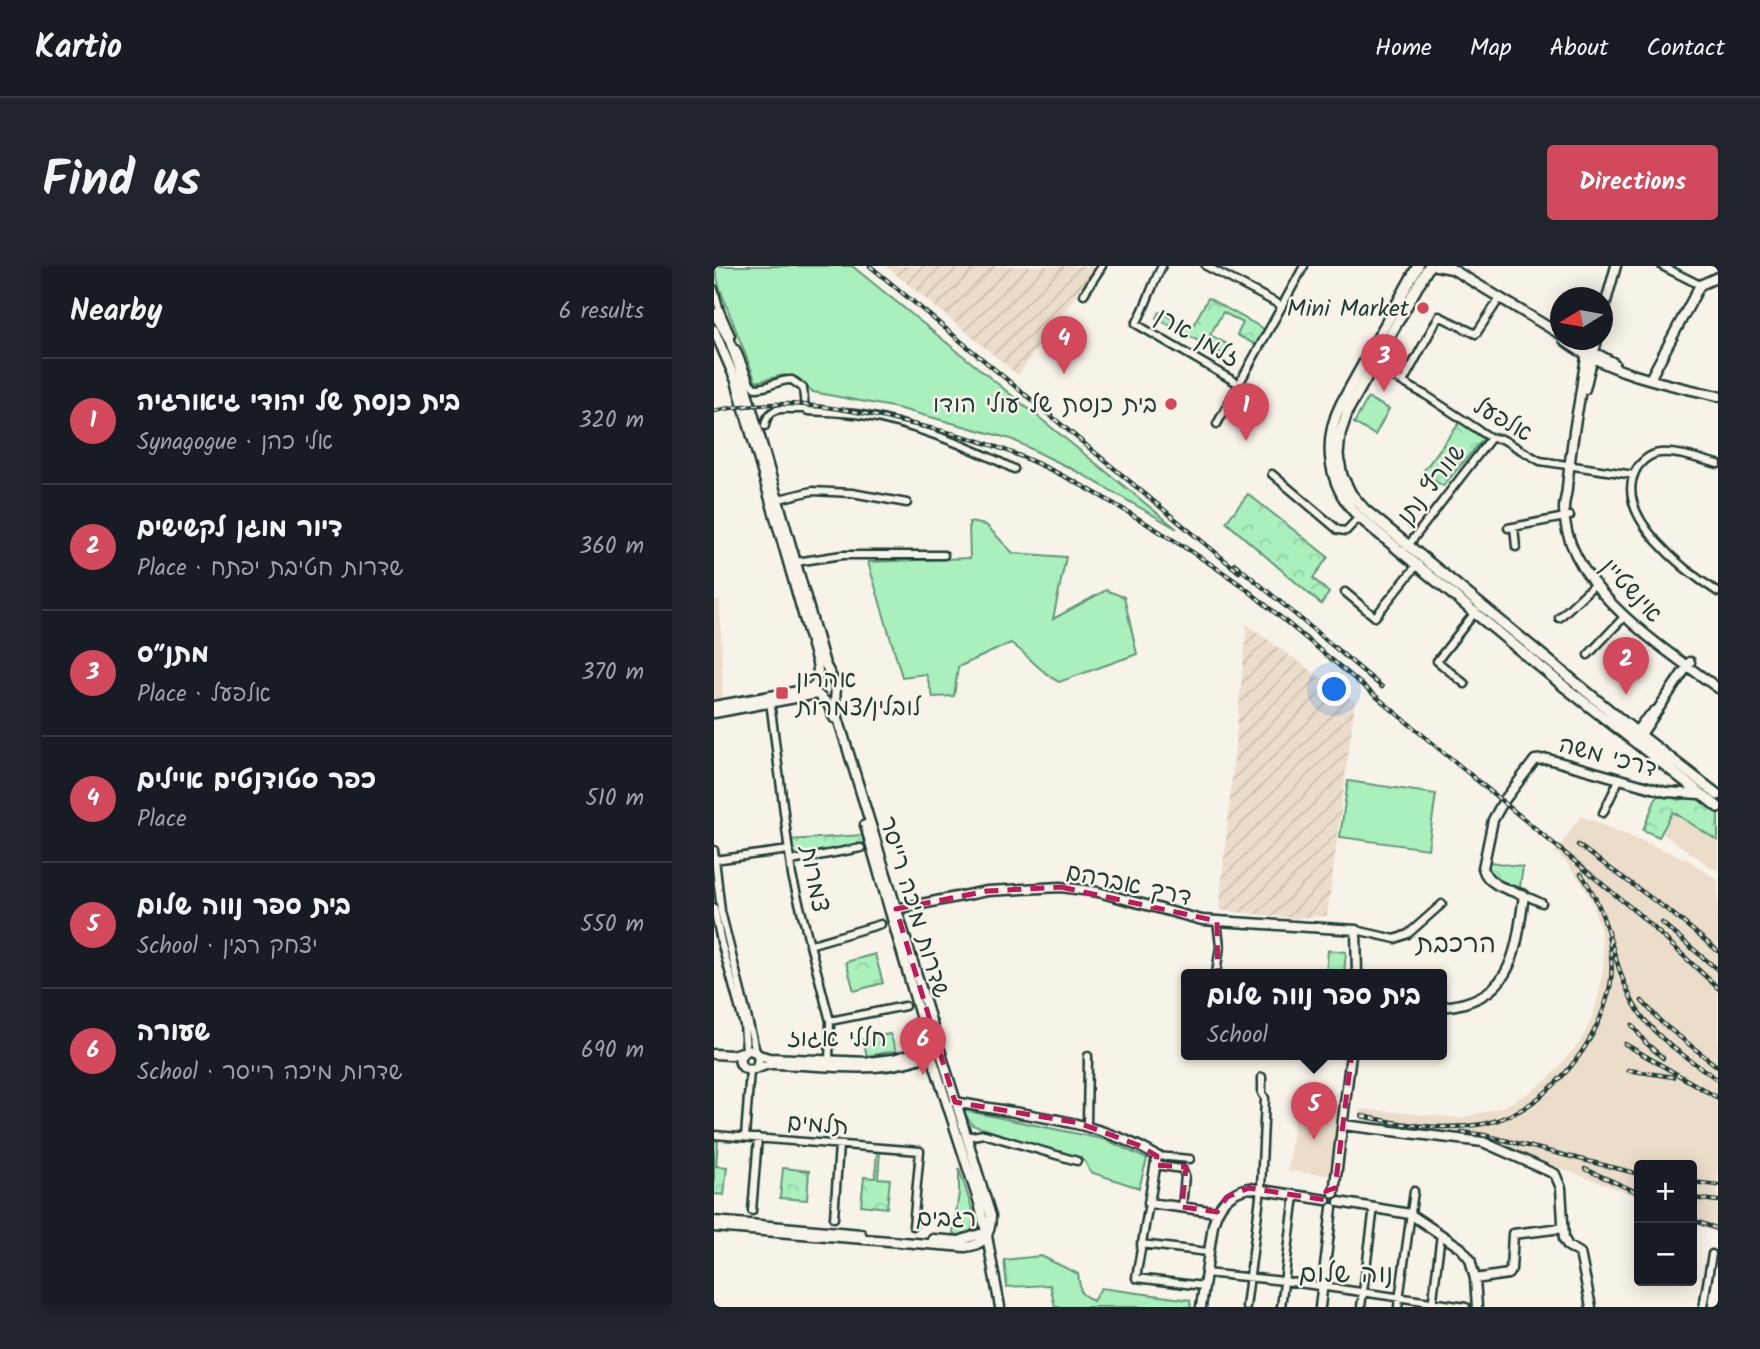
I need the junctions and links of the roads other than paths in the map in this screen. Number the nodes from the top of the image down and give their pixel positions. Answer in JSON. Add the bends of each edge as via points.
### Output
{"nodes":[{"id":1,"x":1102,"y":266,"type":"edge"},
{"id":2,"x":1162,"y":266,"type":"edge"},
{"id":3,"x":1206,"y":266,"type":"edge"},
{"id":4,"x":1304,"y":266,"type":"edge"},
{"id":5,"x":1429,"y":266,"type":"edge"},
{"id":6,"x":1436,"y":266,"type":"edge"},
{"id":7,"x":1616,"y":266,"type":"edge"},
{"id":8,"x":1662,"y":266,"type":"edge"},
{"id":9,"x":1449,"y":268,"type":"edge"},
{"id":10,"x":1414,"y":269,"type":"edge"},
{"id":11,"x":1682,"y":270,"type":"edge"},
{"id":12,"x":1718,"y":278,"type":"edge"},
{"id":13,"x":1700,"y":285,"type":"junction"},
{"id":14,"x":1610,"y":287,"type":"edge"},
{"id":15,"x":714,"y":289,"type":"edge"},
{"id":16,"x":1084,"y":294,"type":"dead end"},
{"id":17,"x":1500,"y":298,"type":"junction"},
{"id":18,"x":1282,"y":306,"type":"junction"},
{"id":19,"x":716,"y":313,"type":"edge"},
{"id":20,"x":1550,"y":329,"type":"edge"},
{"id":21,"x":714,"y":330,"type":"edge"},
{"id":22,"x":1590,"y":350,"type":"edge"},
{"id":23,"x":1369,"y":364,"type":"junction"},
{"id":24,"x":1650,"y":379,"type":"junction"},
{"id":25,"x":1403,"y":382,"type":"junction"},
{"id":26,"x":1239,"y":384,"type":"junction"},
{"id":27,"x":1718,"y":396,"type":"edge"},
{"id":28,"x":805,"y":409,"type":"junction"},
{"id":29,"x":1217,"y":425,"type":"dead end"},
{"id":30,"x":765,"y":426,"type":"dead end"},
{"id":31,"x":1491,"y":438,"type":"junction"},
{"id":32,"x":1718,"y":464,"type":"edge"},
{"id":33,"x":1569,"y":465,"type":"junction"},
{"id":34,"x":1014,"y":469,"type":"dead end"},
{"id":35,"x":1272,"y":474,"type":"dead end"},
{"id":36,"x":1634,"y":475,"type":"junction"},
{"id":37,"x":779,"y":499,"type":"junction"},
{"id":38,"x":907,"y":502,"type":"dead end"},
{"id":39,"x":1359,"y":517,"type":"junction"},
{"id":40,"x":1568,"y":517,"type":"junction"},
{"id":41,"x":1516,"y":547,"type":"dead end"},
{"id":42,"x":1407,"y":551,"type":"junction"},
{"id":43,"x":944,"y":555,"type":"dead end"},
{"id":44,"x":796,"y":562,"type":"junction"},
{"id":45,"x":1417,"y":565,"type":"junction"},
{"id":46,"x":1595,"y":584,"type":"junction"},
{"id":47,"x":1345,"y":592,"type":"dead end"},
{"id":48,"x":1718,"y":592,"type":"edge"},
{"id":49,"x":1476,"y":608,"type":"junction"},
{"id":50,"x":1625,"y":616,"type":"junction"},
{"id":51,"x":1559,"y":618,"type":"dead end"},
{"id":52,"x":1588,"y":656,"type":"dead end"},
{"id":53,"x":1688,"y":664,"type":"junction"},
{"id":54,"x":832,"y":679,"type":"junction"},
{"id":55,"x":1718,"y":682,"type":"edge"},
{"id":56,"x":1465,"y":684,"type":"dead end"},
{"id":57,"x":1718,"y":688,"type":"edge"},
{"id":58,"x":818,"y":690,"type":"junction"},
{"id":59,"x":835,"y":691,"type":"junction"},
{"id":60,"x":770,"y":699,"type":"junction"},
{"id":61,"x":714,"y":706,"type":"edge"},
{"id":62,"x":714,"y":713,"type":"edge"},
{"id":63,"x":1636,"y":736,"type":"junction"},
{"id":64,"x":1619,"y":780,"type":"junction"},
{"id":65,"x":1682,"y":780,"type":"junction"},
{"id":66,"x":1678,"y":793,"type":"junction"},
{"id":67,"x":1714,"y":793,"type":"edge"},
{"id":68,"x":1700,"y":794,"type":"junction"},
{"id":69,"x":1718,"y":807,"type":"edge"},
{"id":70,"x":1602,"y":813,"type":"dead end"},
{"id":71,"x":861,"y":848,"type":"dead end"},
{"id":72,"x":714,"y":850,"type":"edge"},
{"id":73,"x":789,"y":850,"type":"junction"},
{"id":74,"x":714,"y":860,"type":"edge"},
{"id":75,"x":790,"y":861,"type":"junction"},
{"id":76,"x":1524,"y":895,"type":"junction"},
{"id":77,"x":1542,"y":903,"type":"dead end"},
{"id":78,"x":1443,"y":904,"type":"dead end"},
{"id":79,"x":714,"y":908,"type":"edge"},
{"id":80,"x":896,"y":909,"type":"junction"},
{"id":81,"x":1217,"y":920,"type":"junction"},
{"id":82,"x":881,"y":925,"type":"dead end"},
{"id":83,"x":1356,"y":930,"type":"junction"},
{"id":84,"x":810,"y":945,"type":"junction"},
{"id":85,"x":1217,"y":969,"type":"edge"},
{"id":86,"x":1357,"y":969,"type":"edge"},
{"id":87,"x":905,"y":1006,"type":"dead end"},
{"id":88,"x":1447,"y":1007,"type":"edge"},
{"id":89,"x":830,"y":1021,"type":"junction"},
{"id":90,"x":933,"y":1050,"type":"junction"},
{"id":91,"x":744,"y":1051,"type":"junction"},
{"id":92,"x":757,"y":1054,"type":"junction"},
{"id":93,"x":714,"y":1056,"type":"edge"},
{"id":94,"x":1088,"y":1056,"type":"dead end"},
{"id":95,"x":1350,"y":1060,"type":"edge"},
{"id":96,"x":829,"y":1064,"type":"junction"},
{"id":97,"x":749,"y":1068,"type":"junction"},
{"id":98,"x":1262,"y":1077,"type":"dead end"},
{"id":99,"x":955,"y":1102,"type":"junction"},
{"id":100,"x":1343,"y":1125,"type":"junction"},
{"id":101,"x":1087,"y":1126,"type":"junction"},
{"id":102,"x":714,"y":1135,"type":"edge"},
{"id":103,"x":966,"y":1137,"type":"junction"},
{"id":104,"x":745,"y":1138,"type":"junction"},
{"id":105,"x":758,"y":1139,"type":"junction"},
{"id":106,"x":839,"y":1145,"type":"junction"},
{"id":107,"x":1190,"y":1159,"type":"dead end"},
{"id":108,"x":1156,"y":1160,"type":"junction"},
{"id":109,"x":1077,"y":1161,"type":"dead end"},
{"id":110,"x":1261,"y":1189,"type":"junction"},
{"id":111,"x":1414,"y":1191,"type":"dead end"},
{"id":112,"x":1334,"y":1193,"type":"junction"},
{"id":113,"x":1295,"y":1195,"type":"junction"},
{"id":114,"x":1326,"y":1200,"type":"junction"},
{"id":115,"x":1149,"y":1203,"type":"junction"},
{"id":116,"x":1336,"y":1205,"type":"junction"},
{"id":117,"x":1182,"y":1207,"type":"junction"},
{"id":118,"x":1374,"y":1207,"type":"junction"},
{"id":119,"x":752,"y":1211,"type":"dead end"},
{"id":120,"x":1217,"y":1212,"type":"junction"},
{"id":121,"x":1410,"y":1214,"type":"junction"},
{"id":122,"x":982,"y":1216,"type":"junction"},
{"id":123,"x":834,"y":1218,"type":"dead end"},
{"id":124,"x":714,"y":1222,"type":"edge"},
{"id":125,"x":913,"y":1226,"type":"dead end"},
{"id":126,"x":714,"y":1227,"type":"edge"},
{"id":127,"x":1562,"y":1228,"type":"junction"},
{"id":128,"x":1441,"y":1234,"type":"junction"},
{"id":129,"x":975,"y":1236,"type":"junction"},
{"id":130,"x":987,"y":1236,"type":"junction"},
{"id":131,"x":1141,"y":1244,"type":"junction"},
{"id":132,"x":1208,"y":1252,"type":"junction"},
{"id":133,"x":1712,"y":1254,"type":"dead end"},
{"id":134,"x":1205,"y":1273,"type":"junction"},
{"id":135,"x":1250,"y":1277,"type":"junction"},
{"id":136,"x":1475,"y":1279,"type":"junction"},
{"id":137,"x":1284,"y":1281,"type":"junction"},
{"id":138,"x":1203,"y":1286,"type":"junction"},
{"id":139,"x":1323,"y":1286,"type":"junction"},
{"id":140,"x":1363,"y":1292,"type":"junction"},
{"id":141,"x":1399,"y":1296,"type":"junction"},
{"id":142,"x":1433,"y":1305,"type":"edge"},
{"id":143,"x":1000,"y":1307,"type":"edge"},
{"id":144,"x":1201,"y":1307,"type":"edge"},
{"id":145,"x":1246,"y":1307,"type":"edge"},
{"id":146,"x":1281,"y":1307,"type":"edge"},
{"id":147,"x":1320,"y":1307,"type":"edge"},
{"id":148,"x":1361,"y":1307,"type":"edge"},
{"id":149,"x":1398,"y":1307,"type":"edge"},
{"id":150,"x":1466,"y":1307,"type":"edge"},
{"id":151,"x":1477,"y":1307,"type":"edge"},
{"id":152,"x":1591,"y":1307,"type":"edge"},
{"id":153,"x":1703,"y":1307,"type":"edge"}],
"edges":[{"from":1,"to":16,"type":"street"},
{"from":2,"to":26,"type":"street","name":"זלמן ארן","via":[[1136,324]]},
{"from":3,"to":18,"type":"street"},
{"from":4,"to":18,"type":"street"},
{"from":5,"to":23,"type":"main road"},
{"from":6,"to":9,"type":"street"},
{"from":7,"to":14,"type":"street"},
{"from":8,"to":11,"type":"street"},
{"from":9,"to":17,"type":"street"},
{"from":10,"to":23,"type":"main road"},
{"from":11,"to":13,"type":"street"},
{"from":12,"to":13,"type":"street"},
{"from":13,"to":24,"type":"street"},
{"from":15,"to":19,"type":"street"},
{"from":17,"to":20,"type":"street"},
{"from":17,"to":25,"type":"street","via":[[1476,334],[1439,316]]},
{"from":18,"to":26,"type":"street"},
{"from":19,"to":28,"type":"street","via":[[752,386],[796,381],[803,388]]},
{"from":19,"to":37,"type":"street","via":[[744,378]]},
{"from":21,"to":58,"type":"street","name":"שדרות מיכה רייסר","via":[[739,392],[817,663]]},
{"from":22,"to":24,"type":"street"},
{"from":22,"to":33,"type":"street","name":"אינשטיין"},
{"from":23,"to":25,"type":"street","name":"אלפעל"},
{"from":23,"to":39,"type":"main road","via":[[1338,411],[1329,444],[1336,481]]},
{"from":23,"to":42,"type":"main road","via":[[1343,423],[1338,443],[1340,465],[1346,486],[1358,503]]},
{"from":24,"to":27,"type":"street"},
{"from":25,"to":31,"type":"street","name":"אלפעל"},
{"from":26,"to":29,"type":"street"},
{"from":28,"to":30,"type":"street","via":[[772,410]]},
{"from":28,"to":34,"type":"street","via":[[862,415],[908,428],[964,445]]},
{"from":31,"to":33,"type":"street","name":"אלפעל","via":[[1502,439],[1540,461]]},
{"from":31,"to":42,"type":"street","name":"שוורץ נתן"},
{"from":32,"to":36,"type":"street","via":[[1660,453],[1646,459]]},
{"from":33,"to":36,"type":"street","name":"אלפעל"},
{"from":33,"to":40,"type":"street","name":"אינשטיין","via":[[1564,508]]},
{"from":35,"to":39,"type":"street","via":[[1338,530],[1346,531]]},
{"from":36,"to":48,"type":"street","via":[[1634,505],[1646,527],[1683,567]]},
{"from":37,"to":38,"type":"street","via":[[812,491]]},
{"from":37,"to":44,"type":"street"},
{"from":39,"to":42,"type":"main road"},
{"from":40,"to":41,"type":"street","via":[[1511,528]]},
{"from":40,"to":46,"type":"street","name":"אינשטיין","via":[[1576,555]]},
{"from":40,"to":53,"type":"street","name":"אינשטיין","via":[[1598,580],[1644,628]]},
{"from":42,"to":45,"type":"main road"},
{"from":42,"to":49,"type":"main road"},
{"from":43,"to":44,"type":"street","via":[[842,555]]},
{"from":44,"to":54,"type":"street"},
{"from":45,"to":47,"type":"street","via":[[1375,617]]},
{"from":45,"to":49,"type":"main road"},
{"from":46,"to":50,"type":"street","name":"אינשטיין"},
{"from":46,"to":51,"type":"street"},
{"from":49,"to":56,"type":"street","via":[[1437,660]]},
{"from":49,"to":63,"type":"main road"},
{"from":50,"to":52,"type":"street"},
{"from":50,"to":53,"type":"street","name":"אינשטיין"},
{"from":53,"to":55,"type":"street","name":"אינשטיין"},
{"from":53,"to":57,"type":"street","name":"אינשטיין"},
{"from":53,"to":63,"type":"street"},
{"from":54,"to":58,"type":"street","via":[[822,677]]},
{"from":54,"to":59,"type":"street"},
{"from":58,"to":59,"type":"street","via":[[829,698]]},
{"from":58,"to":60,"type":"street"},
{"from":58,"to":90,"type":"street","name":"שדרות מיכה רייסר","via":[[835,720]]},
{"from":59,"to":80,"type":"street","name":"שדרות מיכה רייסר","via":[[838,718]]},
{"from":60,"to":61,"type":"street"},
{"from":60,"to":62,"type":"street"},
{"from":60,"to":73,"type":"street","name":"צמרות"},
{"from":63,"to":65,"type":"main road"},
{"from":63,"to":67,"type":"main road"},
{"from":64,"to":66,"type":"street","name":"דרכי משה"},
{"from":64,"to":70,"type":"street"},
{"from":64,"to":76,"type":"street","name":"דרכי משה","via":[[1548,758],[1531,764],[1493,820],[1483,868],[1491,881]]},
{"from":65,"to":66,"type":"street","name":"דרכי משה","via":[[1685,789]]},
{"from":65,"to":68,"type":"main road"},
{"from":66,"to":68,"type":"street","name":"דרכי משה"},
{"from":68,"to":69,"type":"main road"},
{"from":71,"to":75,"type":"street"},
{"from":72,"to":74,"type":"street"},
{"from":73,"to":74,"type":"street"},
{"from":73,"to":75,"type":"street","name":"צמרות"},
{"from":74,"to":92,"type":"street","via":[[727,941]]},
{"from":75,"to":84,"type":"street","name":"צמרות"},
{"from":76,"to":77,"type":"street"},
{"from":76,"to":88,"type":"street","via":[[1516,951],[1507,971],[1477,1000]]},
{"from":78,"to":83,"type":"street","via":[[1408,934],[1395,939]]},
{"from":79,"to":91,"type":"street","via":[[744,1025]]},
{"from":80,"to":81,"type":"street","name":"דרך אברהם","via":[[987,891],[1061,887]]},
{"from":80,"to":90,"type":"street","name":"שדרות מיכה רייסר"},
{"from":81,"to":83,"type":"street","name":"דרך אברהם"},
{"from":81,"to":85,"type":"street"},
{"from":82,"to":84,"type":"street"},
{"from":83,"to":86,"type":"street"},
{"from":84,"to":89,"type":"street","name":"צמרות"},
{"from":87,"to":89,"type":"street"},
{"from":89,"to":96,"type":"street","name":"צמרות"},
{"from":90,"to":96,"type":"street","name":"חללי אגוז","via":[[878,1061]]},
{"from":90,"to":99,"type":"street","name":"שדרות מיכה רייסר"},
{"from":90,"to":122,"type":"street","name":"שדרות מיכה רייסר"},
{"from":91,"to":92,"type":"street","name":"חללי אגוז"},
{"from":91,"to":93,"type":"street","name":"חללי אגוז"},
{"from":91,"to":97,"type":"street","via":[[740,1057]]},
{"from":92,"to":96,"type":"street","name":"חללי אגוז"},
{"from":92,"to":97,"type":"street","via":[[760,1061]]},
{"from":93,"to":97,"type":"street","name":"חללי אגוז"},
{"from":94,"to":101,"type":"street"},
{"from":95,"to":100,"type":"street"},
{"from":96,"to":97,"type":"street","name":"חללי אגוז"},
{"from":97,"to":104,"type":"street"},
{"from":98,"to":110,"type":"street"},
{"from":99,"to":101,"type":"street"},
{"from":99,"to":103,"type":"street","name":"שדרות מיכה רייסר"},
{"from":100,"to":112,"type":"street"},
{"from":100,"to":127,"type":"street","via":[[1483,1142],[1555,1174],[1561,1188]]},
{"from":101,"to":108,"type":"street","via":[[1138,1144]]},
{"from":102,"to":104,"type":"street","name":"תלמים"},
{"from":103,"to":109,"type":"street","via":[[984,1135]]},
{"from":103,"to":130,"type":"street","name":"שדרות מיכה רייסר","via":[[990,1216]]},
{"from":104,"to":105,"type":"street","name":"תלמים"},
{"from":105,"to":106,"type":"street","name":"תלמים"},
{"from":105,"to":119,"type":"street"},
{"from":106,"to":123,"type":"street"},
{"from":106,"to":125,"type":"street","name":"תלמים","via":[[919,1151]]},
{"from":107,"to":108,"type":"street"},
{"from":108,"to":115,"type":"street"},
{"from":108,"to":117,"type":"street","via":[[1182,1169]]},
{"from":110,"to":113,"type":"street"},
{"from":110,"to":120,"type":"street","via":[[1237,1191]]},
{"from":110,"to":135,"type":"street"},
{"from":111,"to":121,"type":"street"},
{"from":112,"to":114,"type":"street"},
{"from":112,"to":116,"type":"street","via":[[1339,1197]]},
{"from":113,"to":114,"type":"street"},
{"from":113,"to":137,"type":"street"},
{"from":114,"to":116,"type":"street","via":[[1328,1205]]},
{"from":115,"to":117,"type":"street"},
{"from":115,"to":131,"type":"street"},
{"from":116,"to":118,"type":"street"},
{"from":116,"to":139,"type":"street"},
{"from":117,"to":120,"type":"street"},
{"from":118,"to":121,"type":"street"},
{"from":118,"to":140,"type":"street"},
{"from":120,"to":132,"type":"street"},
{"from":121,"to":128,"type":"street"},
{"from":121,"to":141,"type":"street"},
{"from":122,"to":129,"type":"street"},
{"from":122,"to":130,"type":"street","name":"שדרות מיכה רייסר"},
{"from":124,"to":129,"type":"street","name":"רגבים","via":[[959,1241]]},
{"from":126,"to":130,"type":"street","name":"רגבים","via":[[965,1247],[979,1245]]},
{"from":127,"to":136,"type":"street","via":[[1513,1234],[1508,1274]]},
{"from":127,"to":152,"type":"street","via":[[1569,1246],[1580,1253]]},
{"from":128,"to":136,"type":"street","via":[[1470,1259]]},
{"from":128,"to":142,"type":"street"},
{"from":129,"to":130,"type":"street","name":"רגבים"},
{"from":130,"to":143,"type":"street"},
{"from":131,"to":132,"type":"street"},
{"from":131,"to":138,"type":"street","via":[[1136,1278]]},
{"from":132,"to":134,"type":"street"},
{"from":133,"to":153,"type":"street"},
{"from":134,"to":135,"type":"street"},
{"from":134,"to":138,"type":"street"},
{"from":135,"to":137,"type":"street"},
{"from":135,"to":145,"type":"street"},
{"from":136,"to":151,"type":"street"},
{"from":137,"to":139,"type":"street"},
{"from":137,"to":146,"type":"street"},
{"from":138,"to":144,"type":"street"},
{"from":139,"to":140,"type":"street"},
{"from":139,"to":147,"type":"street"},
{"from":140,"to":141,"type":"street"},
{"from":140,"to":148,"type":"street"},
{"from":141,"to":142,"type":"street"},
{"from":141,"to":149,"type":"street"},
{"from":142,"to":150,"type":"street"}]}
